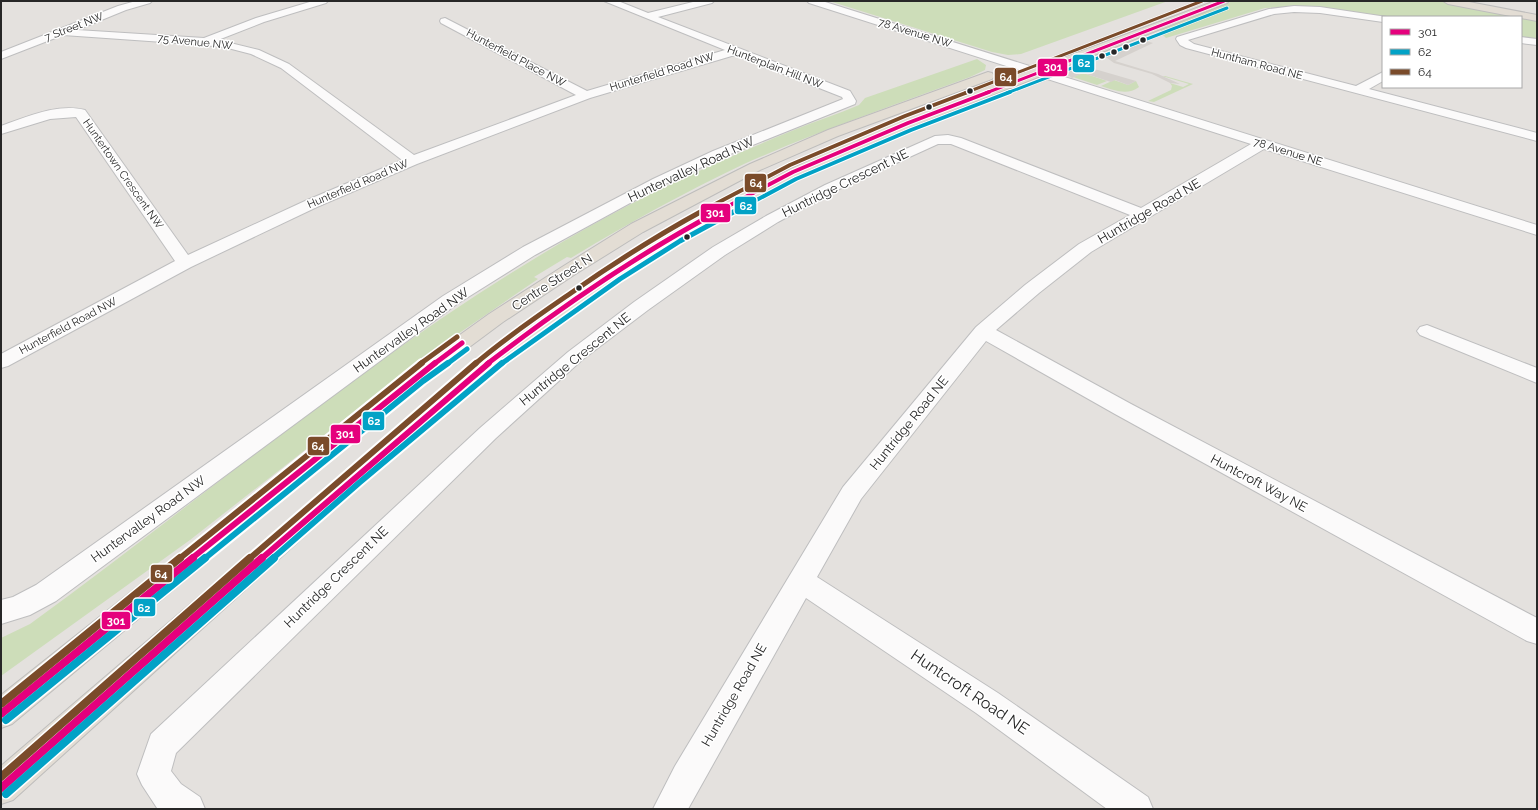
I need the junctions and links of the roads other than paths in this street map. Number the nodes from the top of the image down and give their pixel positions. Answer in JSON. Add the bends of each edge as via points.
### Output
{"nodes":[{"id":1,"x":147,"y":1,"type":"edge"},
{"id":2,"x":323,"y":1,"type":"edge"},
{"id":3,"x":609,"y":1,"type":"edge"},
{"id":4,"x":709,"y":1,"type":"edge"},
{"id":5,"x":812,"y":1,"type":"edge"},
{"id":6,"x":1192,"y":1,"type":"edge"},
{"id":7,"x":1224,"y":1,"type":"edge"},
{"id":8,"x":1448,"y":1,"type":"edge"},
{"id":9,"x":1475,"y":1,"type":"edge"},
{"id":10,"x":1537,"y":13,"type":"edge"},
{"id":11,"x":648,"y":16,"type":"junction"},
{"id":12,"x":1537,"y":18,"type":"edge"},
{"id":13,"x":1382,"y":20,"type":"edge"},
{"id":14,"x":445,"y":21,"type":"dead end"},
{"id":15,"x":62,"y":32,"type":"junction"},
{"id":16,"x":1522,"y":40,"type":"edge"},
{"id":17,"x":206,"y":41,"type":"junction"},
{"id":18,"x":1537,"y":42,"type":"edge"},
{"id":19,"x":735,"y":51,"type":"junction"},
{"id":20,"x":1,"y":56,"type":"edge"},
{"id":21,"x":1017,"y":66,"type":"junction"},
{"id":22,"x":1040,"y":73,"type":"junction"},
{"id":23,"x":1382,"y":77,"type":"edge"},
{"id":24,"x":1358,"y":90,"type":"junction"},
{"id":25,"x":586,"y":95,"type":"junction"},
{"id":26,"x":850,"y":98,"type":"joint"},
{"id":27,"x":1,"y":130,"type":"edge"},
{"id":28,"x":1537,"y":138,"type":"edge"},
{"id":29,"x":1262,"y":144,"type":"junction"},
{"id":30,"x":412,"y":161,"type":"junction"},
{"id":31,"x":1142,"y":214,"type":"junction"},
{"id":32,"x":1536,"y":228,"type":"edge"},
{"id":33,"x":185,"y":263,"type":"junction"},
{"id":34,"x":983,"y":331,"type":"junction"},
{"id":35,"x":1427,"y":331,"type":"dead end"},
{"id":36,"x":1,"y":362,"type":"edge"},
{"id":37,"x":1537,"y":376,"type":"edge"},
{"id":38,"x":800,"y":580,"type":"junction"},
{"id":39,"x":1,"y":612,"type":"edge"},
{"id":40,"x":1537,"y":632,"type":"edge"},
{"id":41,"x":6,"y":709,"type":"edge"},
{"id":42,"x":1,"y":788,"type":"edge"},
{"id":43,"x":188,"y":809,"type":"edge"},
{"id":44,"x":670,"y":809,"type":"edge"},
{"id":45,"x":1136,"y":809,"type":"edge"}],
"edges":[{"from":1,"to":15,"type":"street","name":"7 Street NW"},
{"from":2,"to":17,"type":"street","via":[[260,20]]},
{"from":3,"to":11,"type":"street","name":"Hunterplain Hill NW"},
{"from":4,"to":11,"type":"street"},
{"from":5,"to":21,"type":"street","name":"78 Avenue NW"},
{"from":6,"to":21,"type":"main road","name":"Centre Street N"},
{"from":7,"to":22,"type":"main road","name":"Centre Street N"},
{"from":8,"to":12,"type":"main road"},
{"from":9,"to":10,"type":"main road"},
{"from":11,"to":19,"type":"street","name":"Hunterplain Hill NW"},
{"from":13,"to":24,"type":"street","name":"Huntham Road NE","via":[[1320,10],[1273,10],[1181,39],[1190,46]]},
{"from":14,"to":25,"type":"street","name":"Hunterfield Place NW"},
{"from":15,"to":17,"type":"street","name":"75 Avenue NW"},
{"from":15,"to":20,"type":"street","name":"7 Street NW"},
{"from":16,"to":18,"type":"street"},
{"from":17,"to":30,"type":"street","name":"75 Avenue NW","via":[[242,47],[270,57]]},
{"from":19,"to":25,"type":"street","name":"Hunterfield Road NW"},
{"from":19,"to":26,"type":"street","name":"Hunterplain Hill NW","via":[[846,94]]},
{"from":21,"to":22,"type":"street","name":"78 Avenue NW"},
{"from":21,"to":41,"type":"main road","name":"Centre Street N","via":[[833,133],[755,167],[637,228],[596,253],[496,318],[418,376]]},
{"from":22,"to":29,"type":"street","name":"78 Avenue NE"},
{"from":22,"to":42,"type":"main road","name":"Centre Street N","via":[[908,123],[793,172],[676,234],[552,315],[488,363],[355,476]]},
{"from":23,"to":24,"type":"street"},
{"from":24,"to":28,"type":"street","name":"Huntham Road NE"},
{"from":25,"to":30,"type":"street","name":"Hunterfield Road NW"},
{"from":26,"to":39,"type":"street","name":"Huntervalley Road NW","via":[[850,101],[839,107],[724,151],[658,182],[529,251],[450,300],[46,593],[20,607]]},
{"from":27,"to":33,"type":"street","name":"Huntertown Crescent NW","via":[[54,114],[80,113]]},
{"from":29,"to":31,"type":"street","name":"Huntridge Road NE"},
{"from":29,"to":32,"type":"street","name":"78 Avenue NE"},
{"from":30,"to":33,"type":"street","name":"Hunterfield Road NW","via":[[311,204]]},
{"from":31,"to":34,"type":"street","name":"Huntridge Road NE","via":[[1085,248]]},
{"from":31,"to":43,"type":"street","name":"Huntridge Crescent NE","via":[[956,141],[940,139],[899,155],[830,188],[719,251],[575,356],[488,433],[162,745],[154,774],[169,796]]},
{"from":33,"to":36,"type":"street","name":"Hunterfield Road NW"},
{"from":34,"to":38,"type":"street","name":"Huntridge Road NE","via":[[852,493]]},
{"from":34,"to":40,"type":"street","name":"Huntcroft Way NE"},
{"from":35,"to":37,"type":"street"},
{"from":38,"to":44,"type":"street","name":"Huntridge Road NE"},
{"from":38,"to":45,"type":"street","name":"Huntcroft Road NE","via":[[987,703]]}]}
